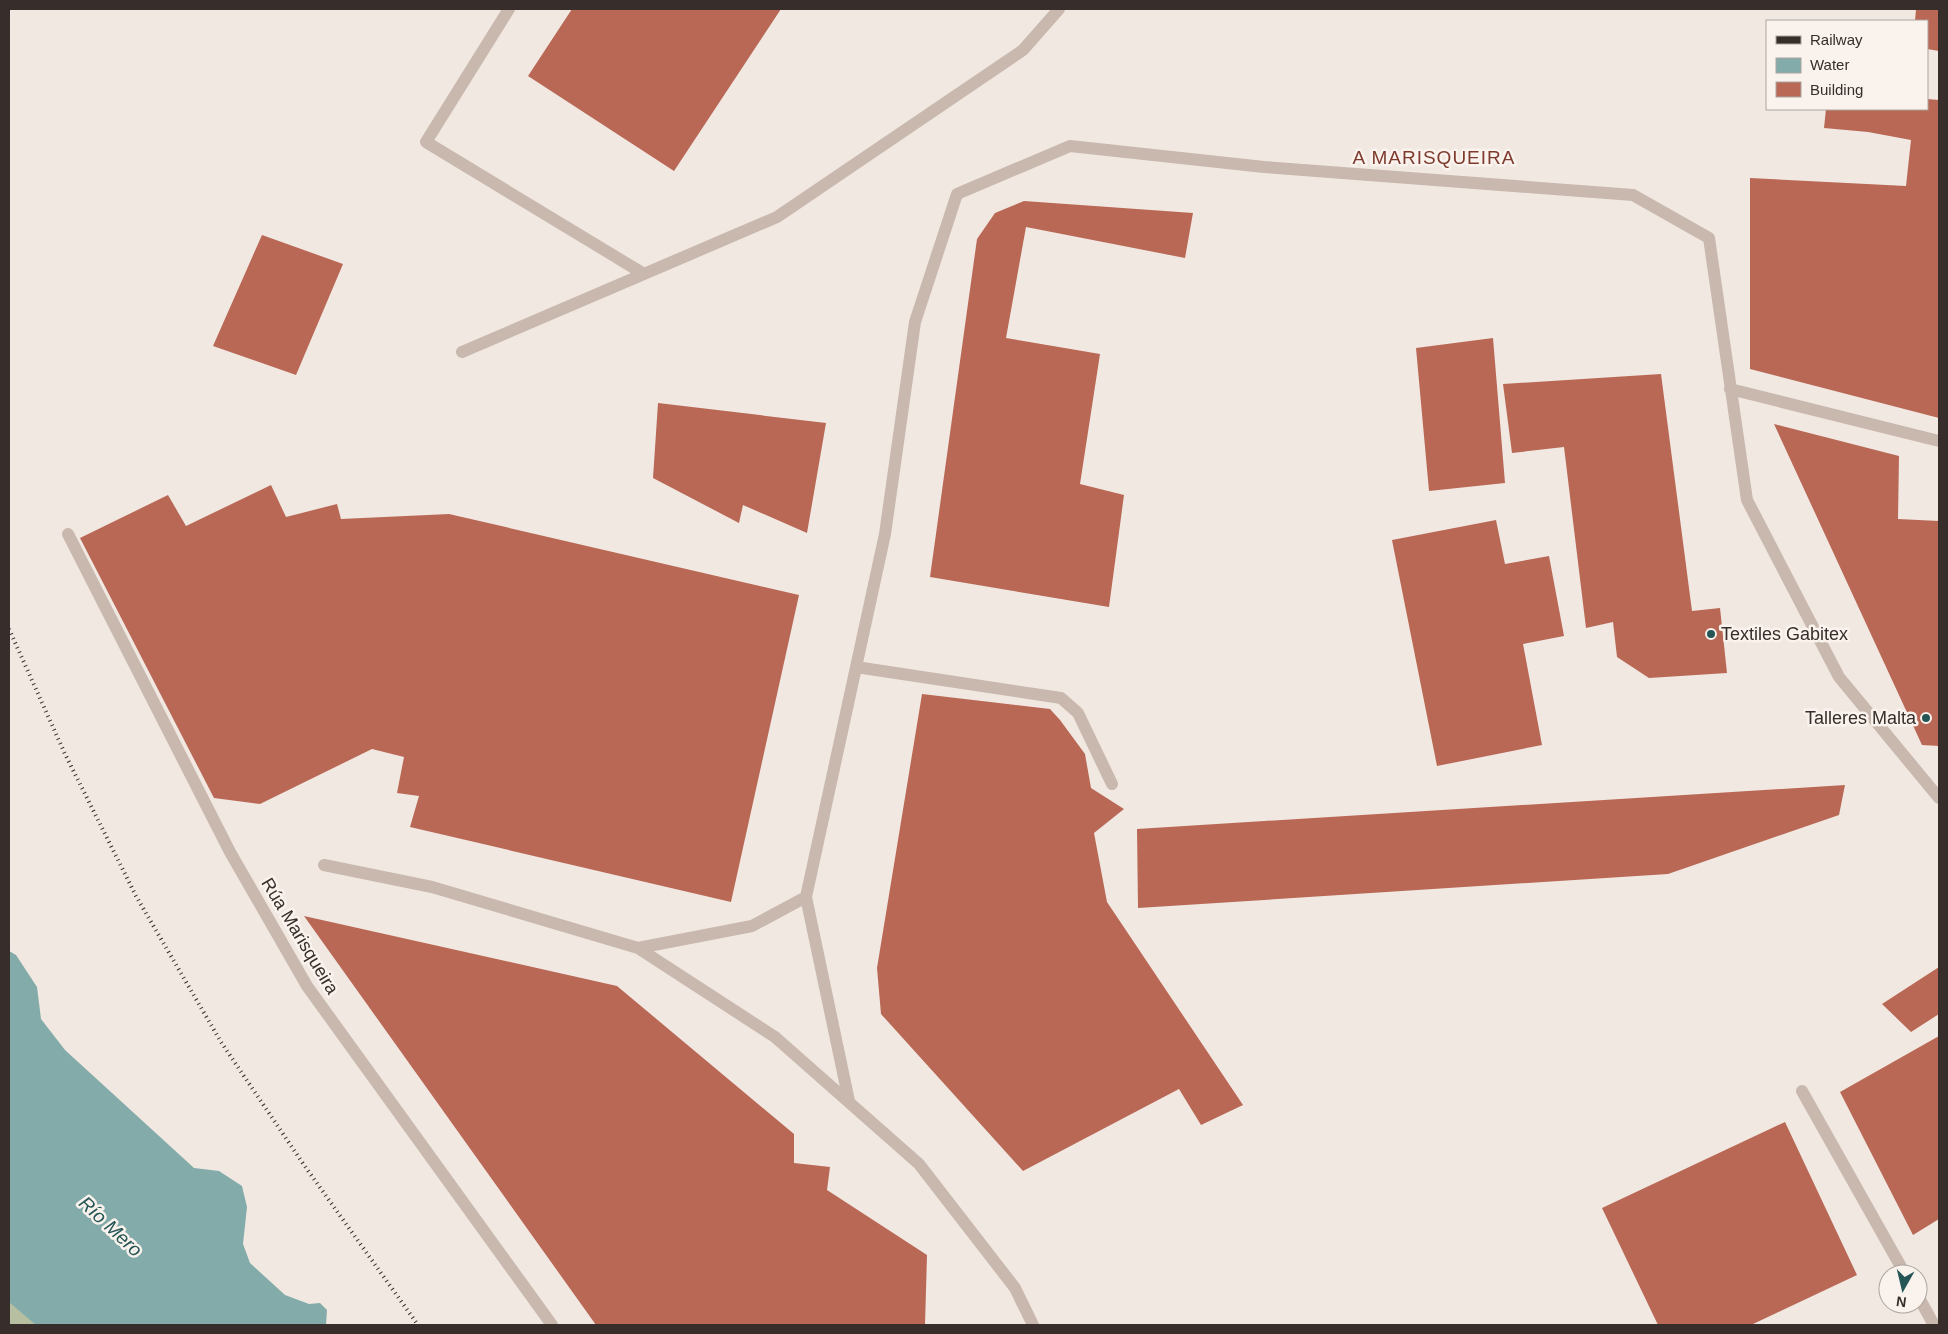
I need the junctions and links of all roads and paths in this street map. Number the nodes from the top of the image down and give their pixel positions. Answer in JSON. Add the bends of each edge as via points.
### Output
{"nodes":[{"id":1,"x":509,"y":9,"type":"edge"},
{"id":2,"x":1059,"y":9,"type":"edge"},
{"id":3,"x":644,"y":274,"type":"junction"},
{"id":4,"x":462,"y":352,"type":"dead end"},
{"id":5,"x":1730,"y":389,"type":"junction"},
{"id":6,"x":1939,"y":441,"type":"edge"},
{"id":7,"x":68,"y":534,"type":"dead end"},
{"id":8,"x":856,"y":667,"type":"junction"},
{"id":9,"x":1112,"y":784,"type":"dead end"},
{"id":10,"x":1939,"y":798,"type":"edge"},
{"id":11,"x":324,"y":865,"type":"dead end"},
{"id":12,"x":806,"y":897,"type":"junction"},
{"id":13,"x":638,"y":948,"type":"junction"},
{"id":14,"x":1802,"y":1091,"type":"dead end"},
{"id":15,"x":848,"y":1101,"type":"junction"},
{"id":16,"x":1900,"y":1264,"type":"edge"},
{"id":17,"x":1928,"y":1314,"type":"edge"},
{"id":18,"x":552,"y":1325,"type":"edge"},
{"id":19,"x":1033,"y":1325,"type":"edge"},
{"id":20,"x":1934,"y":1325,"type":"edge"}],
"edges":[{"from":1,"to":3,"type":"lane","via":[[426,142]]},
{"from":2,"to":3,"type":"lane","via":[[1023,50],[777,217]]},
{"from":3,"to":4,"type":"lane"},
{"from":5,"to":6,"type":"lane"},
{"from":5,"to":8,"type":"lane","via":[[1709,238],[1633,195],[1264,167],[1070,146],[957,194],[915,322],[885,534]]},
{"from":5,"to":10,"type":"lane","via":[[1747,500],[1839,677]]},
{"from":7,"to":18,"type":"lane","name":"Rúa Marisqueira","via":[[230,852],[307,986]]},
{"from":8,"to":9,"type":"lane","via":[[1060,698],[1078,713]]},
{"from":8,"to":12,"type":"lane"},
{"from":11,"to":13,"type":"lane","via":[[432,887]]},
{"from":12,"to":13,"type":"lane","via":[[752,926]]},
{"from":12,"to":15,"type":"lane"},
{"from":13,"to":15,"type":"lane","via":[[776,1037]]},
{"from":14,"to":16,"type":"lane"},
{"from":15,"to":19,"type":"lane","via":[[919,1164],[1015,1288]]},
{"from":17,"to":20,"type":"lane"}]}
